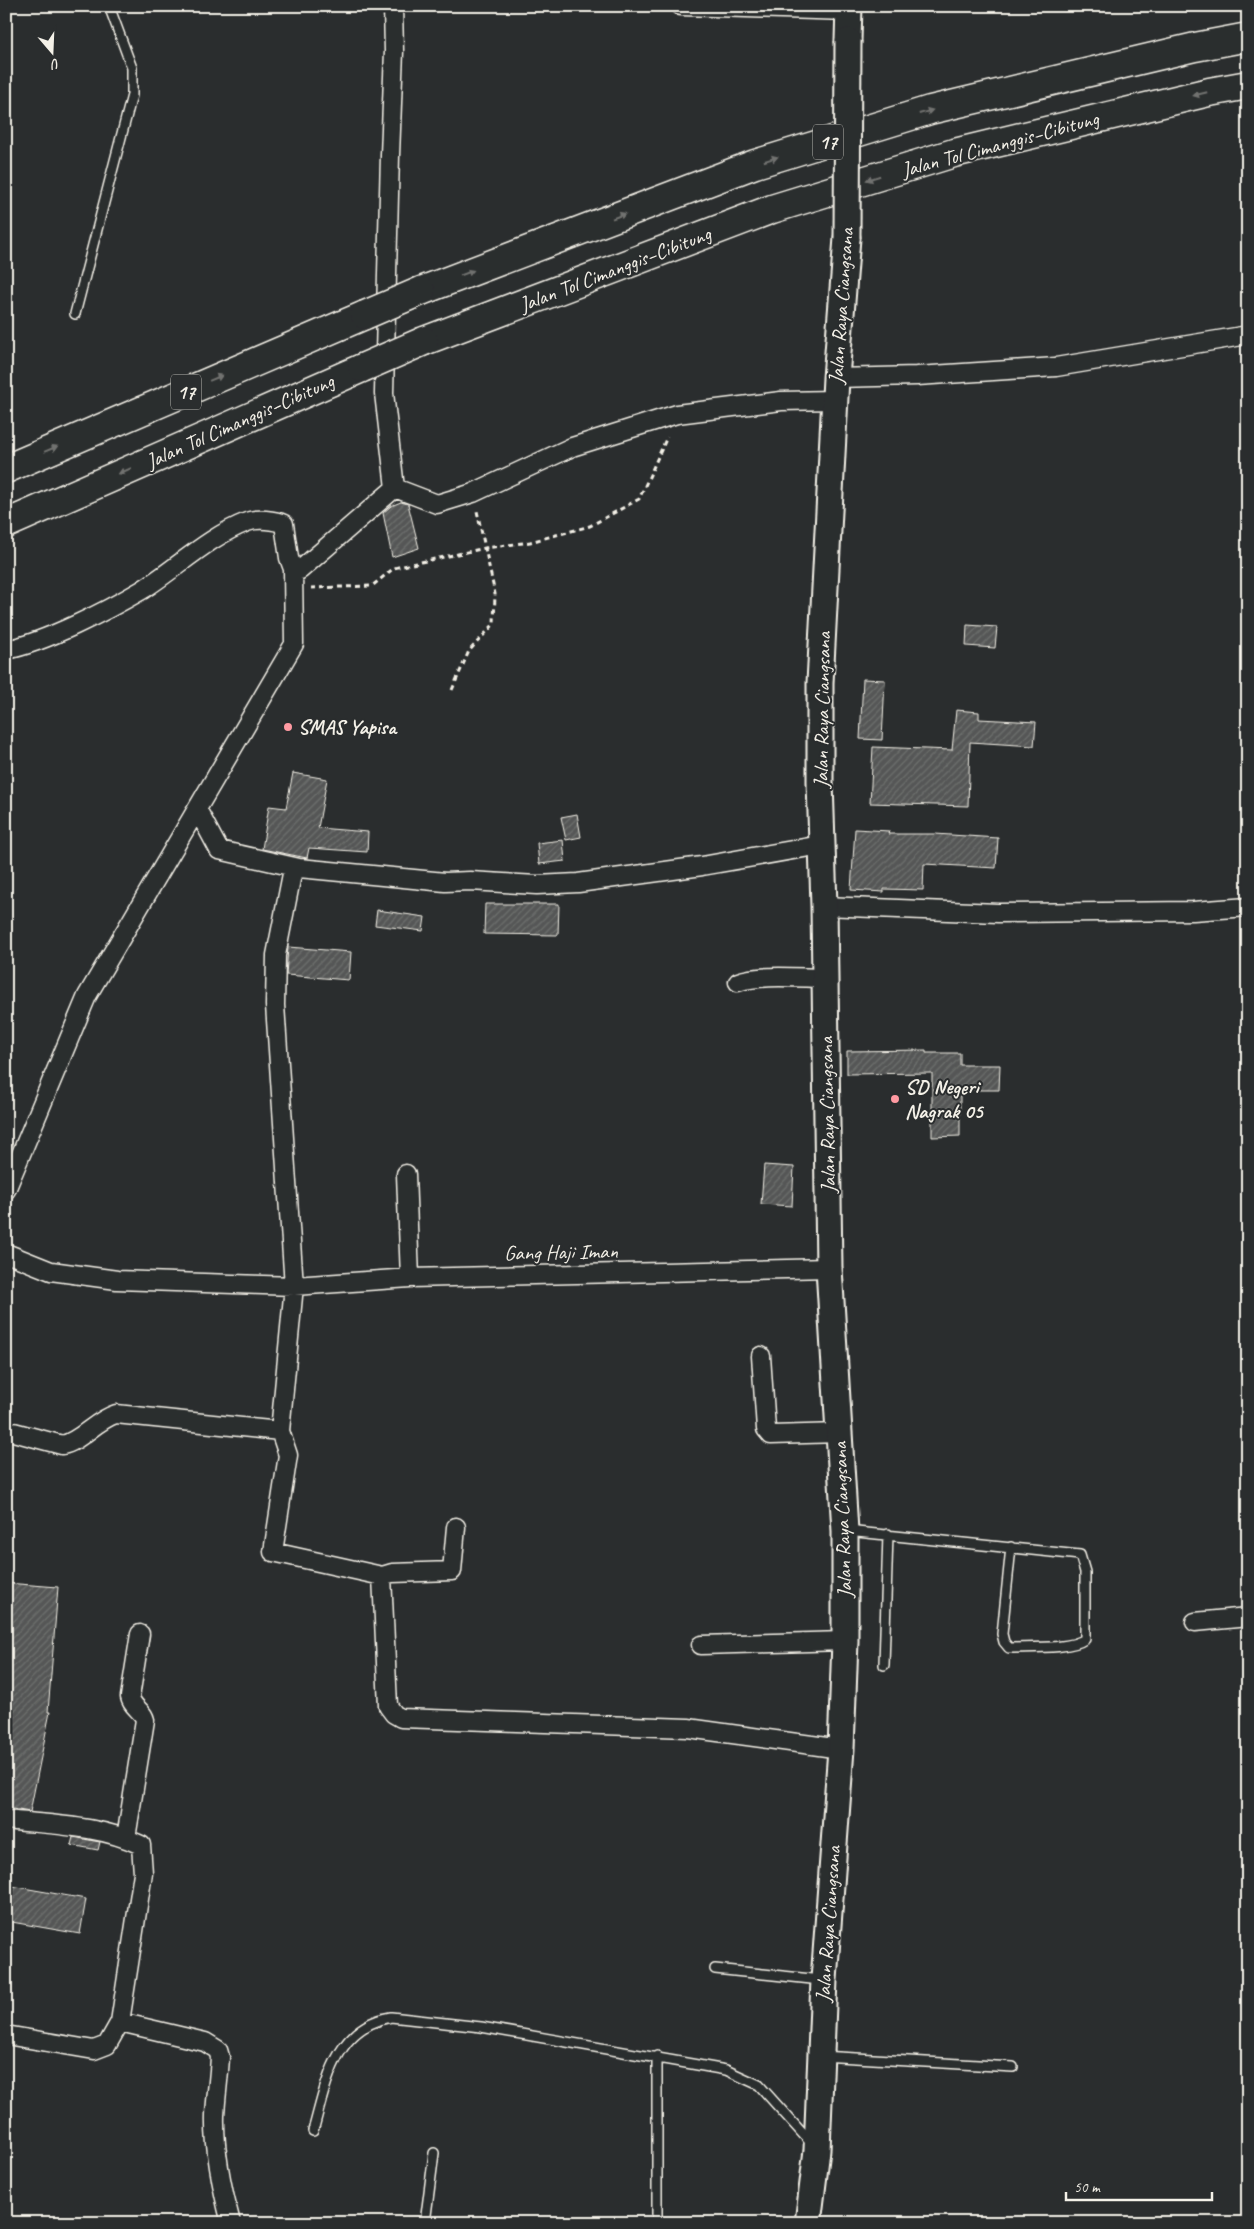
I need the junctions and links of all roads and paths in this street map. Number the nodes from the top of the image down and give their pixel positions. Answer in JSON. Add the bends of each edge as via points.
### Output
{"nodes":[{"id":1,"x":109,"y":6,"type":"edge"},
{"id":2,"x":393,"y":6,"type":"edge"},
{"id":3,"x":681,"y":6,"type":"edge"},
{"id":4,"x":849,"y":9,"type":"edge"},
{"id":5,"x":1248,"y":37,"type":"edge"},
{"id":6,"x":1248,"y":85,"type":"edge"},
{"id":7,"x":75,"y":314,"type":"dead end"},
{"id":8,"x":1248,"y":334,"type":"edge"},
{"id":9,"x":836,"y":389,"type":"junction"},
{"id":10,"x":677,"y":414,"type":"junction"},
{"id":11,"x":6,"y":469,"type":"edge"},
{"id":12,"x":395,"y":488,"type":"junction"},
{"id":13,"x":473,"y":493,"type":"junction"},
{"id":14,"x":6,"y":524,"type":"edge"},
{"id":15,"x":485,"y":548,"type":"junction"},
{"id":16,"x":293,"y":569,"type":"junction"},
{"id":17,"x":293,"y":589,"type":"junction"},
{"id":18,"x":6,"y":650,"type":"edge"},
{"id":19,"x":452,"y":690,"type":"dead end"},
{"id":20,"x":197,"y":809,"type":"junction"},
{"id":21,"x":821,"y":845,"type":"junction"},
{"id":22,"x":299,"y":868,"type":"junction"},
{"id":23,"x":824,"y":906,"type":"junction"},
{"id":24,"x":1248,"y":907,"type":"edge"},
{"id":25,"x":825,"y":978,"type":"junction"},
{"id":26,"x":738,"y":982,"type":"dead end"},
{"id":27,"x":406,"y":1174,"type":"dead end"},
{"id":28,"x":6,"y":1190,"type":"edge"},
{"id":29,"x":6,"y":1253,"type":"edge"},
{"id":30,"x":829,"y":1268,"type":"junction"},
{"id":31,"x":410,"y":1278,"type":"junction"},
{"id":32,"x":294,"y":1286,"type":"junction"},
{"id":33,"x":761,"y":1356,"type":"dead end"},
{"id":34,"x":6,"y":1430,"type":"edge"},
{"id":35,"x":280,"y":1431,"type":"junction"},
{"id":36,"x":840,"y":1433,"type":"junction"},
{"id":37,"x":456,"y":1528,"type":"dead end"},
{"id":38,"x":845,"y":1531,"type":"junction"},
{"id":39,"x":888,"y":1534,"type":"junction"},
{"id":40,"x":1011,"y":1547,"type":"junction"},
{"id":41,"x":382,"y":1576,"type":"junction"},
{"id":42,"x":1248,"y":1617,"type":"edge"},
{"id":43,"x":1194,"y":1622,"type":"dead end"},
{"id":44,"x":140,"y":1634,"type":"dead end"},
{"id":45,"x":845,"y":1641,"type":"junction"},
{"id":46,"x":701,"y":1645,"type":"dead end"},
{"id":47,"x":884,"y":1665,"type":"dead end"},
{"id":48,"x":840,"y":1749,"type":"junction"},
{"id":49,"x":6,"y":1820,"type":"edge"},
{"id":50,"x":126,"y":1838,"type":"junction"},
{"id":51,"x":715,"y":1969,"type":"dead end"},
{"id":52,"x":824,"y":1980,"type":"junction"},
{"id":53,"x":120,"y":2022,"type":"junction"},
{"id":54,"x":6,"y":2035,"type":"edge"},
{"id":55,"x":657,"y":2056,"type":"junction"},
{"id":56,"x":820,"y":2056,"type":"junction"},
{"id":57,"x":1013,"y":2067,"type":"dead end"},
{"id":58,"x":313,"y":2131,"type":"dead end"},
{"id":59,"x":817,"y":2150,"type":"junction"},
{"id":60,"x":434,"y":2153,"type":"dead end"},
{"id":61,"x":232,"y":2223,"type":"edge"},
{"id":62,"x":425,"y":2223,"type":"edge"},
{"id":63,"x":657,"y":2223,"type":"edge"},
{"id":64,"x":808,"y":2223,"type":"edge"}],
"edges":[{"from":1,"to":7,"type":"lane","via":[[132,68],[132,95]]},
{"from":2,"to":12,"type":"street","via":[[384,393]]},
{"from":3,"to":4,"type":"street"},
{"from":4,"to":9,"type":"main road","name":"Jalan Raya Ciangsana","bridge":true,"via":[[846,238]]},
{"from":11,"to":5,"type":"highway","number":"17","one_way":true,"bridge":true,"via":[[421,290],[755,164],[930,110]]},
{"from":6,"to":14,"type":"highway","name":"Jalan Tol Cimanggis–Cibitung","number":"17","one_way":true,"bridge":true,"via":[[954,153],[772,209],[424,341]]},
{"from":8,"to":9,"type":"street","via":[[1056,367],[917,376]]},
{"from":9,"to":10,"type":"street","via":[[781,401]]},
{"from":9,"to":21,"type":"main road","name":"Jalan Raya Ciangsana","via":[[820,683]]},
{"from":10,"to":13,"type":"street","via":[[572,447]]},
{"from":10,"to":15,"type":"path","via":[[639,499],[590,526],[530,542]]},
{"from":12,"to":13,"type":"street","via":[[438,504]]},
{"from":12,"to":16,"type":"street","via":[[300,570]]},
{"from":13,"to":15,"type":"path"},
{"from":15,"to":17,"type":"path","via":[[394,568],[372,586]]},
{"from":15,"to":19,"type":"path","via":[[495,594],[494,624],[470,651]]},
{"from":16,"to":17,"type":"street"},
{"from":16,"to":18,"type":"street","via":[[284,524],[250,521],[227,531],[142,590],[80,622],[23,647]]},
{"from":17,"to":20,"type":"street","via":[[294,644]]},
{"from":20,"to":22,"type":"street","via":[[218,850]]},
{"from":20,"to":28,"type":"street","via":[[87,996]]},
{"from":21,"to":22,"type":"street","via":[[692,867],[537,886],[445,882]]},
{"from":21,"to":23,"type":"main road","name":"Jalan Raya Ciangsana"},
{"from":22,"to":32,"type":"street","via":[[292,874],[276,964],[275,1005]]},
{"from":23,"to":24,"type":"street","via":[[998,913],[1193,911]]},
{"from":23,"to":25,"type":"main road","name":"Jalan Raya Ciangsana"},
{"from":25,"to":26,"type":"street"},
{"from":25,"to":30,"type":"main road","name":"Jalan Raya Ciangsana"},
{"from":27,"to":31,"type":"street"},
{"from":29,"to":32,"type":"street","name":"Gang Haji Iman","via":[[51,1271],[117,1280]]},
{"from":30,"to":31,"type":"street","name":"Gang Haji Iman"},
{"from":30,"to":36,"type":"main road","name":"Jalan Raya Ciangsana"},
{"from":31,"to":32,"type":"street","name":"Gang Haji Iman"},
{"from":32,"to":35,"type":"street"},
{"from":33,"to":36,"type":"street","via":[[766,1429],[771,1435]]},
{"from":34,"to":35,"type":"street","via":[[62,1445],[116,1414]]},
{"from":35,"to":41,"type":"street","via":[[288,1455],[274,1552]]},
{"from":36,"to":38,"type":"main road","name":"Jalan Raya Ciangsana"},
{"from":37,"to":41,"type":"street","via":[[452,1571]]},
{"from":38,"to":39,"type":"lane"},
{"from":38,"to":45,"type":"main road","name":"Jalan Raya Ciangsana"},
{"from":39,"to":40,"type":"lane"},
{"from":39,"to":47,"type":"lane"},
{"from":40,"to":40,"type":"lane","via":[[1080,1555],[1085,1572],[1085,1639],[1061,1646],[1008,1648],[1002,1634]]},
{"from":41,"to":48,"type":"street","via":[[388,1706],[401,1718],[688,1728]]},
{"from":42,"to":43,"type":"street"},
{"from":44,"to":50,"type":"street","via":[[130,1697],[131,1704],[143,1713],[145,1720]]},
{"from":45,"to":46,"type":"street"},
{"from":45,"to":48,"type":"main road","name":"Jalan Raya Ciangsana"},
{"from":48,"to":52,"type":"main road","name":"Jalan Raya Ciangsana"},
{"from":49,"to":50,"type":"street","via":[[95,1830]]},
{"from":50,"to":53,"type":"street","via":[[141,1845],[143,1873]]},
{"from":51,"to":52,"type":"lane"},
{"from":52,"to":56,"type":"main road","name":"Jalan Raya Ciangsana"},
{"from":53,"to":54,"type":"street","via":[[107,2045],[94,2050]]},
{"from":53,"to":61,"type":"street","via":[[205,2042],[218,2050],[215,2117],[226,2204]]},
{"from":55,"to":58,"type":"lane","via":[[481,2027],[391,2017],[378,2019],[340,2050],[329,2071]]},
{"from":55,"to":59,"type":"lane","via":[[726,2070],[759,2085]]},
{"from":55,"to":63,"type":"lane"},
{"from":56,"to":57,"type":"lane"},
{"from":56,"to":59,"type":"main road","name":"Jalan Raya Ciangsana"},
{"from":59,"to":64,"type":"main road","name":"Jalan Raya Ciangsana"},
{"from":60,"to":62,"type":"lane"}]}
